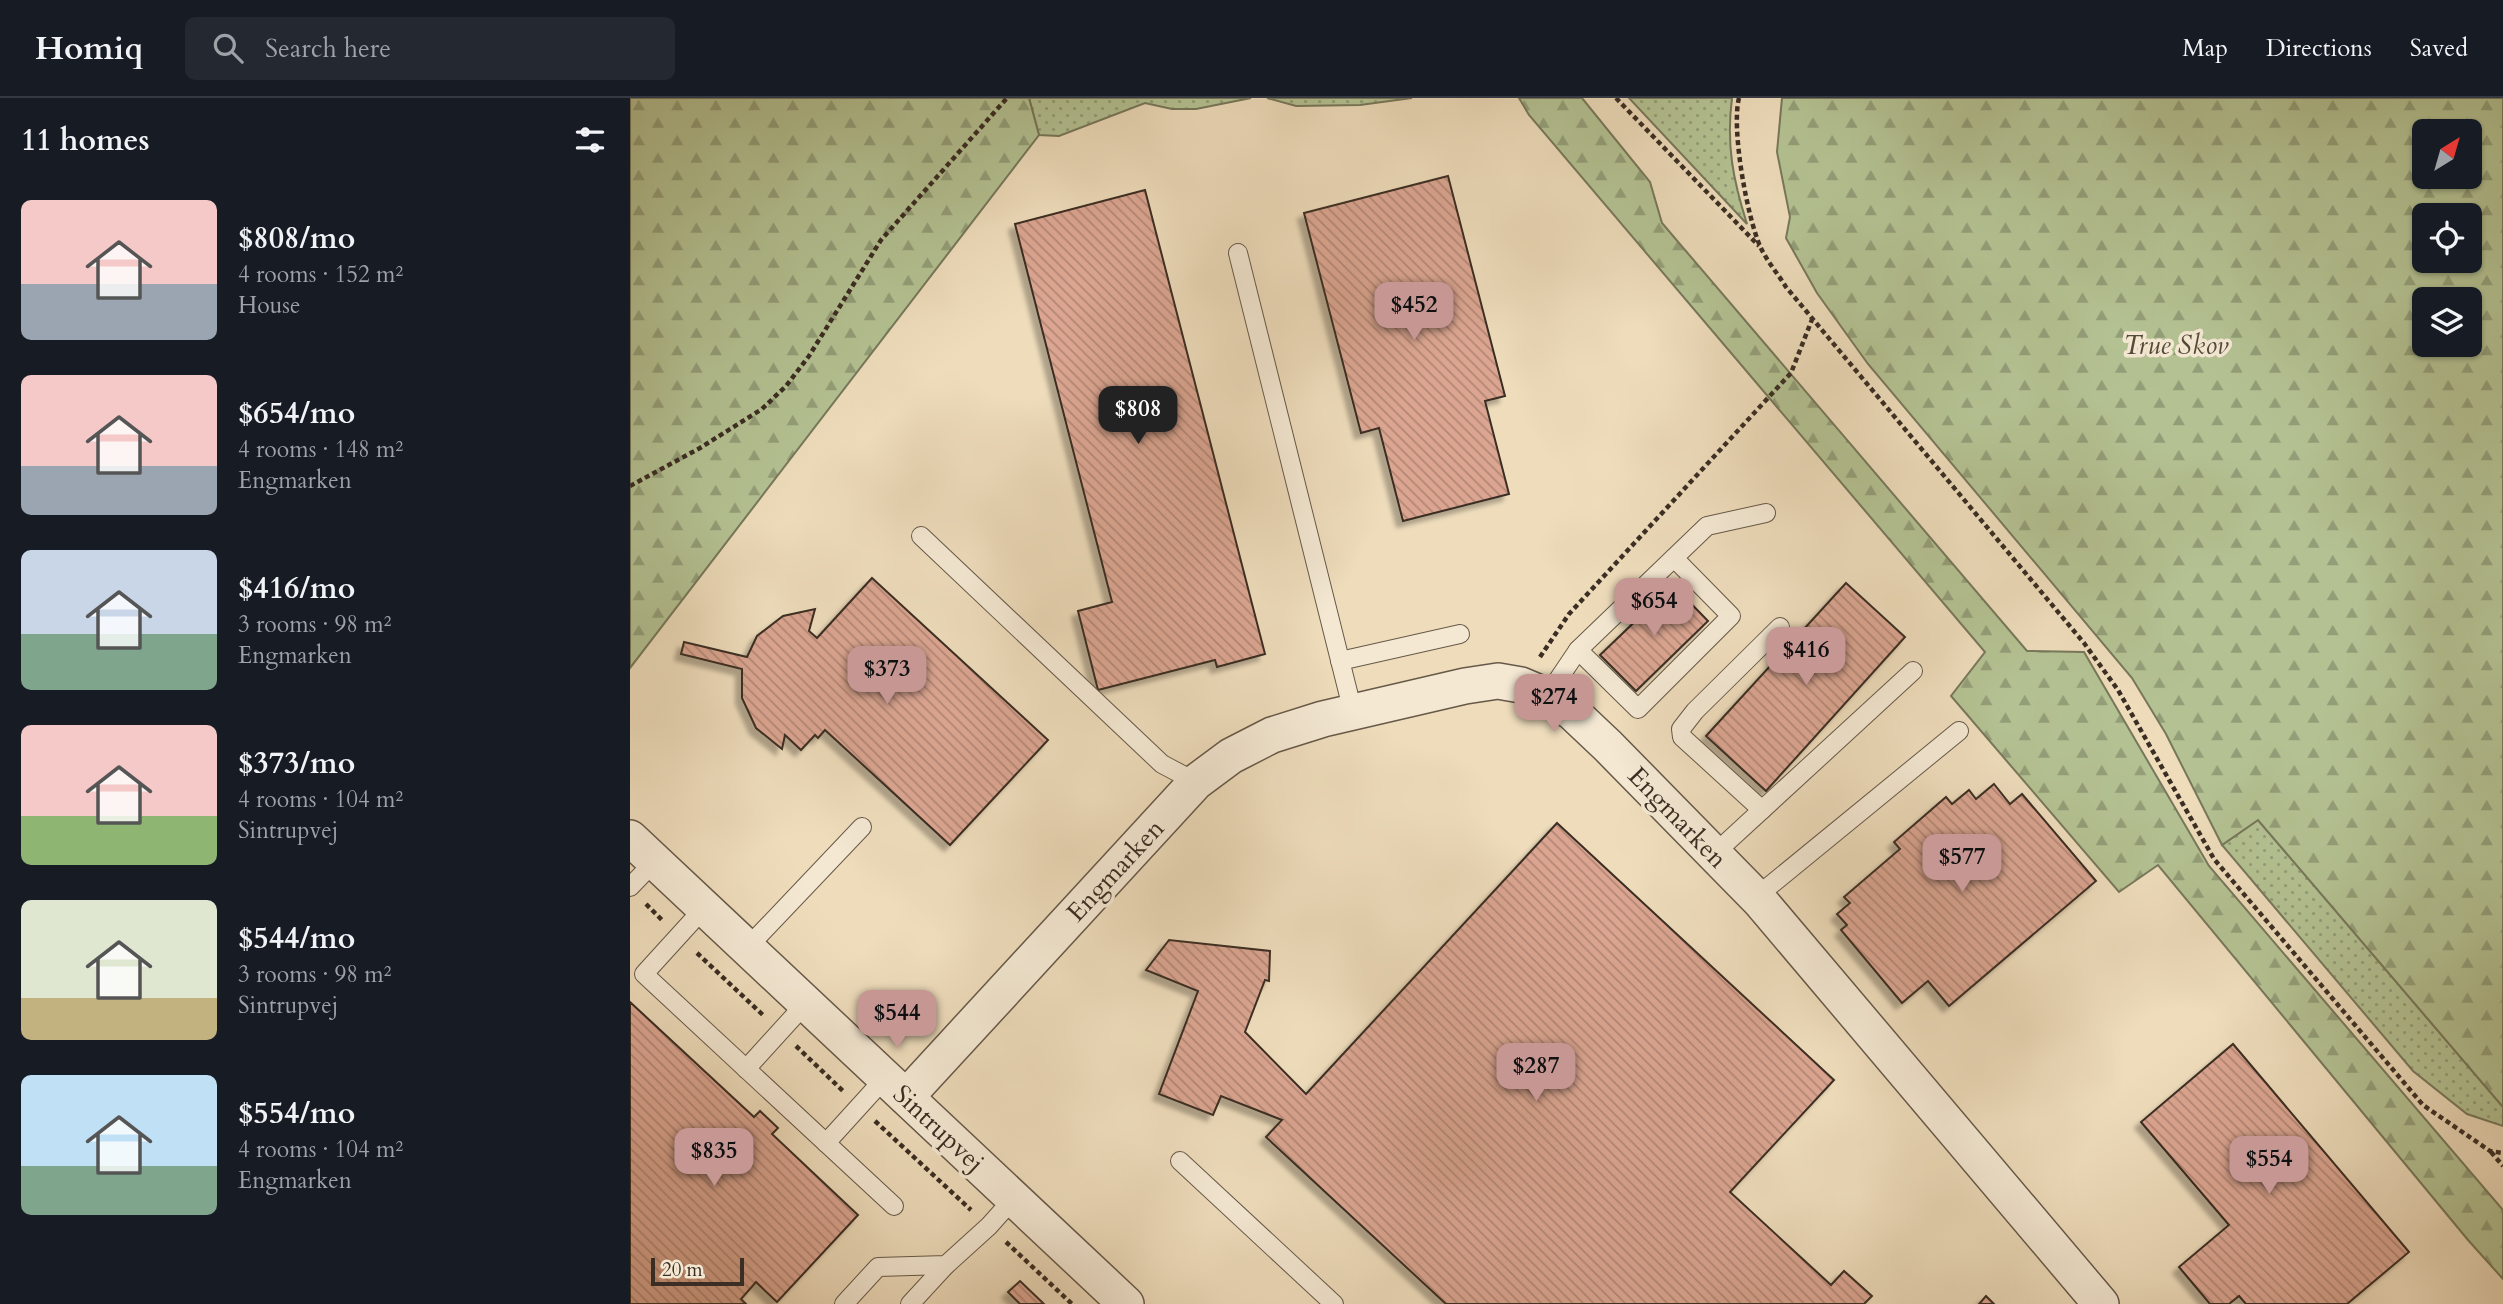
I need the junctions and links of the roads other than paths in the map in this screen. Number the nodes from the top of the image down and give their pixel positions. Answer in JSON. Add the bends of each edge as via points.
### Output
{"nodes":[{"id":1,"x":1238,"y":253,"type":"dead end"},
{"id":2,"x":1766,"y":513,"type":"dead end"},
{"id":3,"x":920,"y":536,"type":"dead end"},
{"id":4,"x":1674,"y":558,"type":"junction"},
{"id":5,"x":1780,"y":627,"type":"dead end"},
{"id":6,"x":1460,"y":634,"type":"dead end"},
{"id":7,"x":1578,"y":650,"type":"junction"},
{"id":8,"x":1340,"y":661,"type":"junction"},
{"id":9,"x":1913,"y":671,"type":"dead end"},
{"id":10,"x":1534,"y":691,"type":"junction"},
{"id":11,"x":1353,"y":712,"type":"junction"},
{"id":12,"x":1959,"y":731,"type":"dead end"},
{"id":13,"x":1196,"y":782,"type":"junction"},
{"id":14,"x":1762,"y":810,"type":"junction"},
{"id":15,"x":862,"y":827,"type":"dead end"},
{"id":16,"x":630,"y":838,"type":"edge"},
{"id":17,"x":1714,"y":854,"type":"junction"},
{"id":18,"x":655,"y":861,"type":"junction"},
{"id":19,"x":630,"y":887,"type":"edge"},
{"id":20,"x":1756,"y":897,"type":"junction"},
{"id":21,"x":704,"y":908,"type":"junction"},
{"id":22,"x":747,"y":948,"type":"junction"},
{"id":23,"x":806,"y":1003,"type":"junction"},
{"id":24,"x":746,"y":1069,"type":"junction"},
{"id":25,"x":895,"y":1087,"type":"junction"},
{"id":26,"x":826,"y":1143,"type":"junction"},
{"id":27,"x":1180,"y":1161,"type":"dead end"},
{"id":28,"x":1014,"y":1198,"type":"junction"},
{"id":29,"x":894,"y":1206,"type":"dead end"},
{"id":30,"x":946,"y":1265,"type":"junction"},
{"id":31,"x":844,"y":1304,"type":"edge"},
{"id":32,"x":910,"y":1304,"type":"edge"},
{"id":33,"x":1126,"y":1304,"type":"edge"},
{"id":34,"x":1334,"y":1304,"type":"edge"},
{"id":35,"x":2101,"y":1304,"type":"edge"}],
"edges":[{"from":1,"to":8,"type":"lane"},
{"from":2,"to":4,"type":"lane","via":[[1707,526]]},
{"from":3,"to":13,"type":"lane","via":[[1162,764]]},
{"from":4,"to":7,"type":"lane"},
{"from":4,"to":7,"type":"lane","via":[[1731,616],[1638,709]]},
{"from":5,"to":14,"type":"lane","via":[[1681,729],[1682,737]]},
{"from":6,"to":8,"type":"lane"},
{"from":7,"to":10,"type":"lane"},
{"from":8,"to":11,"type":"lane"},
{"from":9,"to":14,"type":"lane"},
{"from":10,"to":11,"type":"street","name":"Engmarken","via":[[1498,681]]},
{"from":10,"to":17,"type":"street","name":"Engmarken","via":[[1572,712]]},
{"from":11,"to":13,"type":"street","name":"Engmarken","via":[[1272,735],[1231,756]]},
{"from":12,"to":20,"type":"lane"},
{"from":13,"to":25,"type":"street","name":"Engmarken"},
{"from":14,"to":17,"type":"lane"},
{"from":15,"to":22,"type":"lane"},
{"from":16,"to":18,"type":"street","name":"Sintrupvej"},
{"from":17,"to":20,"type":"street","name":"Engmarken"},
{"from":18,"to":19,"type":"lane"},
{"from":18,"to":21,"type":"street","name":"Sintrupvej"},
{"from":20,"to":35,"type":"street","name":"Engmarken"},
{"from":21,"to":22,"type":"street","name":"Sintrupvej"},
{"from":21,"to":24,"type":"lane","via":[[644,974]]},
{"from":22,"to":23,"type":"street","name":"Sintrupvej"},
{"from":23,"to":24,"type":"lane"},
{"from":23,"to":25,"type":"street","name":"Sintrupvej"},
{"from":24,"to":26,"type":"lane"},
{"from":25,"to":26,"type":"lane"},
{"from":25,"to":28,"type":"street","name":"Sintrupvej"},
{"from":26,"to":29,"type":"lane"},
{"from":27,"to":34,"type":"lane"},
{"from":28,"to":30,"type":"lane"},
{"from":28,"to":33,"type":"street","name":"Sintrupvej"},
{"from":30,"to":31,"type":"lane","via":[[878,1267]]},
{"from":30,"to":32,"type":"lane"}]}
